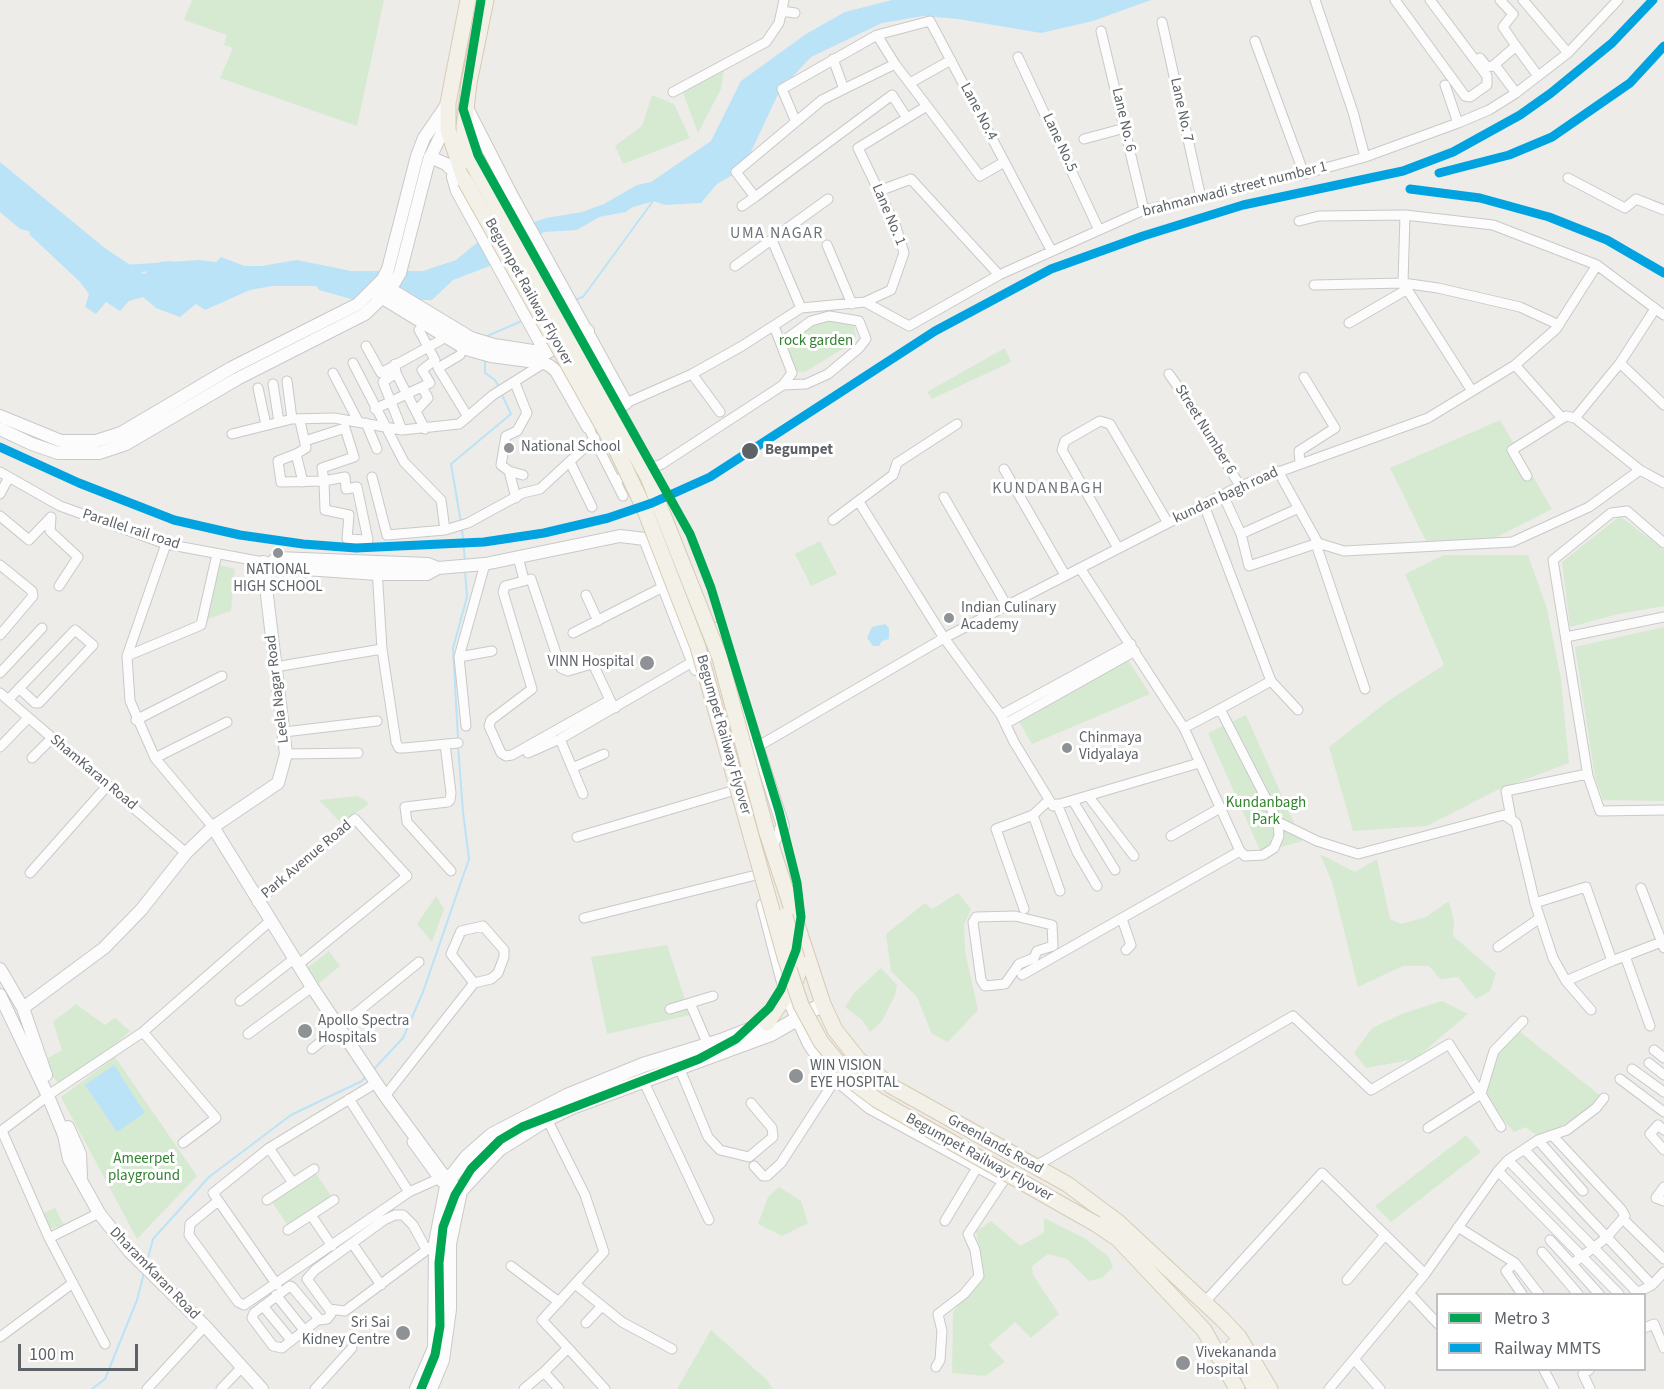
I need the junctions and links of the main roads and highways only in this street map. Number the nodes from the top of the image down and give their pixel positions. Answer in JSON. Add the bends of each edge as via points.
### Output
{"nodes":[{"id":1,"x":468,"y":0,"type":"edge"},
{"id":2,"x":486,"y":0,"type":"edge"},
{"id":3,"x":660,"y":548,"type":"junction"},
{"id":4,"x":769,"y":839,"type":"joint"},
{"id":5,"x":823,"y":1004,"type":"junction"},
{"id":6,"x":767,"y":1023,"type":"joint"},
{"id":7,"x":891,"y":1086,"type":"junction"},
{"id":8,"x":875,"y":1111,"type":"road end"},
{"id":9,"x":448,"y":1185,"type":"junction"},
{"id":10,"x":1124,"y":1249,"type":"joint"},
{"id":11,"x":1203,"y":1304,"type":"junction"},
{"id":12,"x":417,"y":1389,"type":"edge"},
{"id":13,"x":430,"y":1389,"type":"edge"},
{"id":14,"x":1237,"y":1389,"type":"edge"},
{"id":15,"x":1255,"y":1389,"type":"edge"},
{"id":16,"x":1270,"y":1389,"type":"edge"}],
"edges":[{"from":1,"to":3,"type":"main road","name":"Begumpet Railway Flyover","bridge":true,"via":[[448,103],[448,130],[458,171],[617,451]]},
{"from":2,"to":4,"type":"main road","name":"Begumpet Railway Flyover","bridge":true,"via":[[466,106],[465,145],[648,477],[720,658]]},
{"from":3,"to":6,"type":"main road","bridge":true,"via":[[705,643],[797,959],[798,974]]},
{"from":3,"to":10,"type":"main road","name":"Begumpet Railway Flyover","bridge":true,"via":[[698,647],[795,989],[821,1042],[857,1085],[885,1106],[1096,1224],[1118,1239]]},
{"from":4,"to":5,"type":"main road","name":"Greenlands Road"},
{"from":5,"to":7,"type":"main road","name":"Greenlands Road","via":[[858,1059]]},
{"from":5,"to":9,"type":"main road","via":[[771,1034],[547,1119]]},
{"from":6,"to":9,"type":"main road","via":[[643,1065],[535,1111],[492,1135],[467,1157]]},
{"from":7,"to":8,"type":"main road"},
{"from":7,"to":11,"type":"main road","name":"Greenlands Road","via":[[1068,1184],[1118,1222]]},
{"from":9,"to":12,"type":"main road","via":[[431,1246],[435,1348]]},
{"from":9,"to":13,"type":"main road","via":[[449,1309],[442,1359]]},
{"from":10,"to":14,"type":"main road","name":"Greenlands Road","via":[[1204,1330]]},
{"from":11,"to":15,"type":"main road","via":[[1231,1342]]},
{"from":11,"to":16,"type":"main road","name":"Greenlands Road","via":[[1239,1337]]}]}
